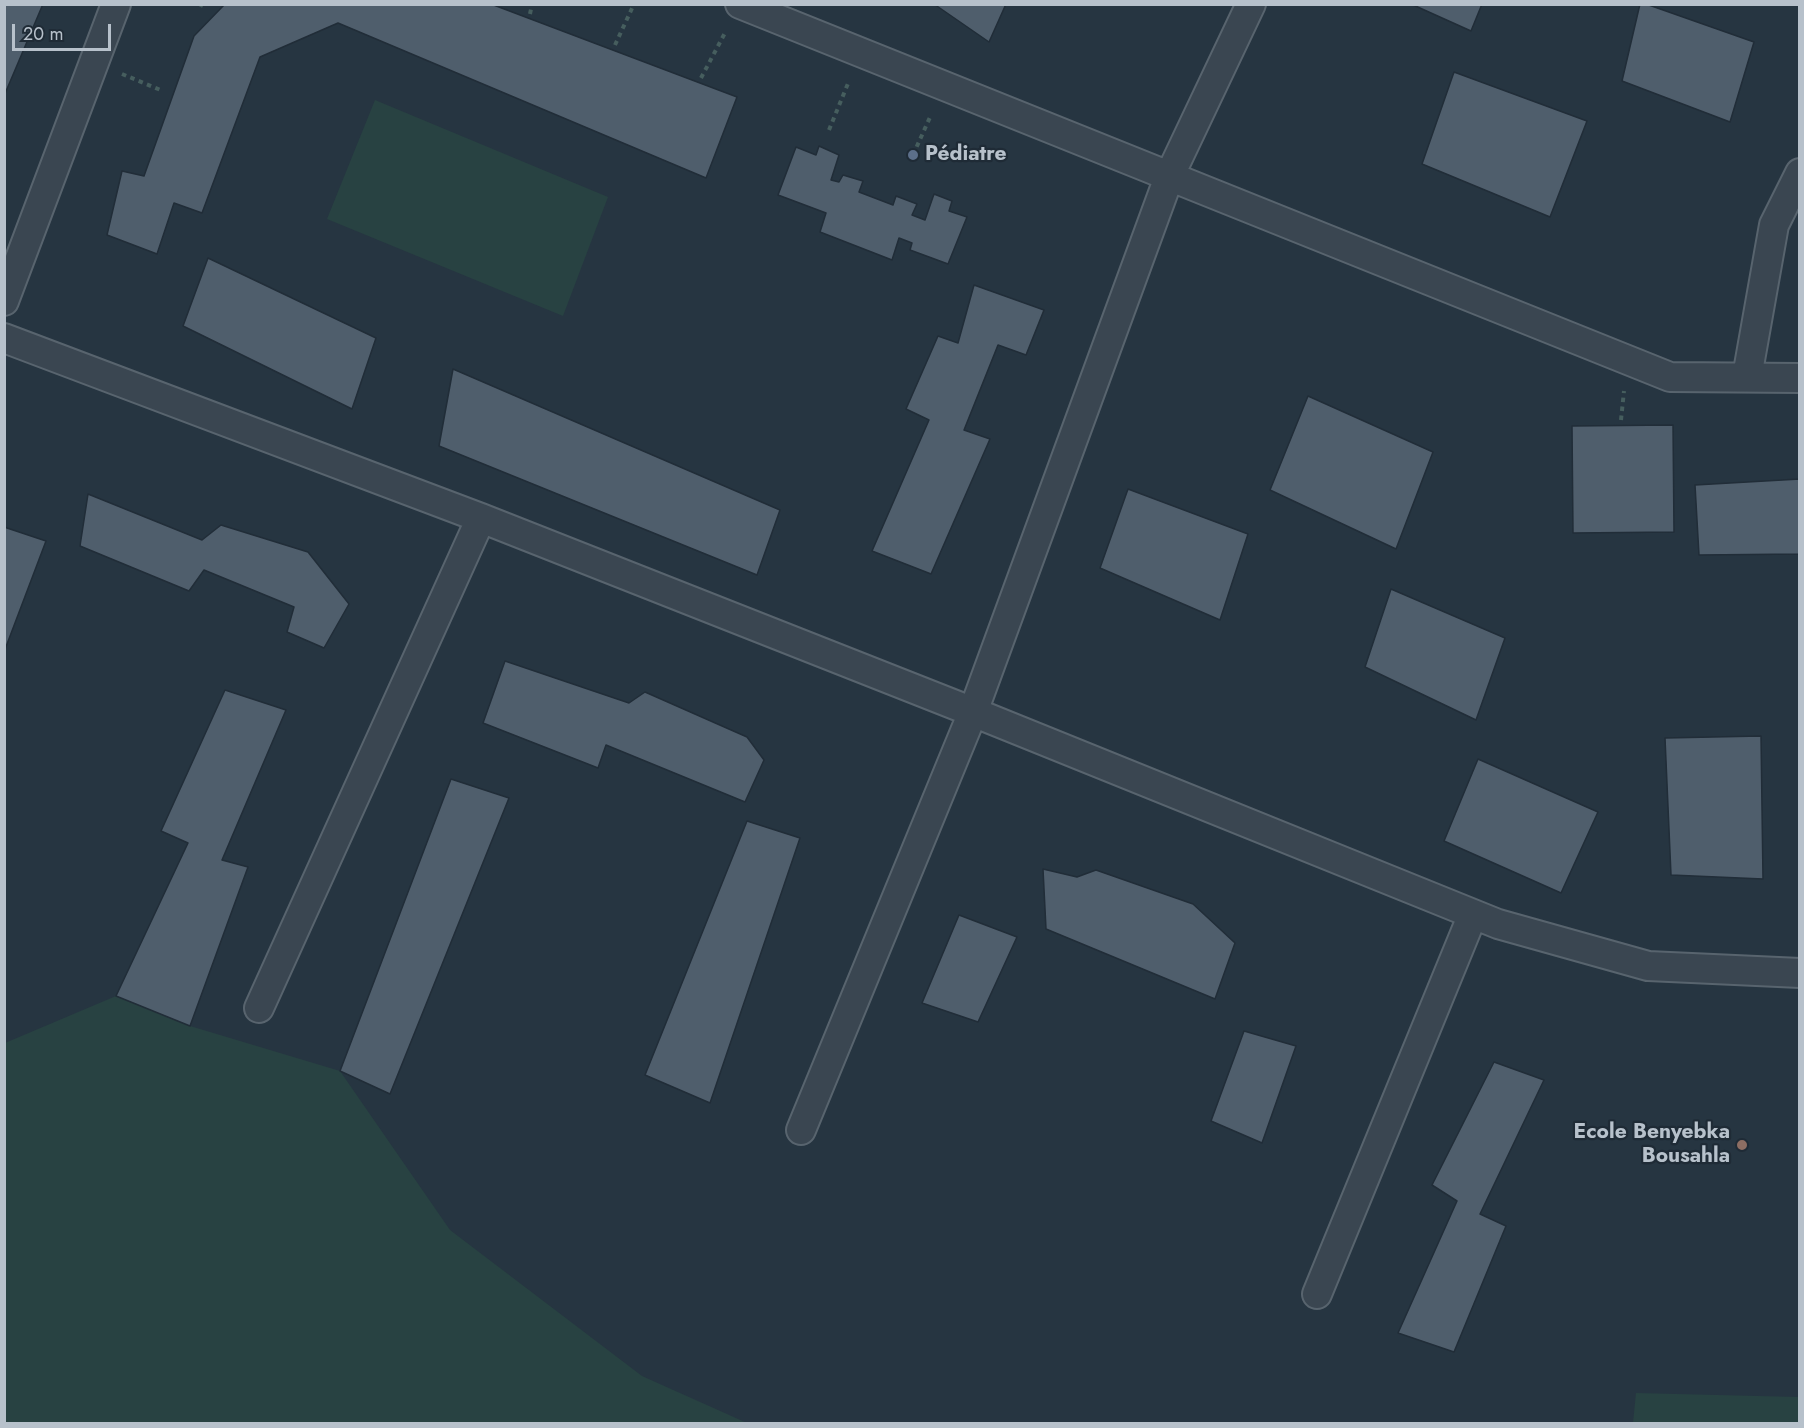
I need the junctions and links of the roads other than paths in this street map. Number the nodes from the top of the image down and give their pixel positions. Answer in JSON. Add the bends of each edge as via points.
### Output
{"nodes":[{"id":1,"x":116,"y":4,"type":"edge"},
{"id":2,"x":1251,"y":4,"type":"edge"},
{"id":3,"x":735,"y":15,"type":"edge"},
{"id":4,"x":1800,"y":173,"type":"edge"},
{"id":5,"x":1169,"y":177,"type":"junction"},
{"id":6,"x":4,"y":301,"type":"edge"},
{"id":7,"x":4,"y":338,"type":"edge"},
{"id":8,"x":1747,"y":377,"type":"junction"},
{"id":9,"x":1800,"y":378,"type":"edge"},
{"id":10,"x":482,"y":518,"type":"junction"},
{"id":11,"x":973,"y":712,"type":"junction"},
{"id":12,"x":1473,"y":914,"type":"junction"},
{"id":13,"x":1800,"y":973,"type":"edge"},
{"id":14,"x":259,"y":1008,"type":"dead end"},
{"id":15,"x":801,"y":1130,"type":"dead end"},
{"id":16,"x":1317,"y":1294,"type":"dead end"}],
"edges":[{"from":1,"to":6,"type":"street"},
{"from":2,"to":5,"type":"street"},
{"from":3,"to":5,"type":"street"},
{"from":4,"to":8,"type":"street","via":[[1774,225]]},
{"from":5,"to":8,"type":"street","via":[[1670,376]]},
{"from":5,"to":11,"type":"street"},
{"from":7,"to":10,"type":"street"},
{"from":8,"to":9,"type":"street"},
{"from":10,"to":11,"type":"street"},
{"from":10,"to":14,"type":"street"},
{"from":11,"to":12,"type":"street"},
{"from":11,"to":15,"type":"street"},
{"from":12,"to":13,"type":"street","via":[[1648,966]]},
{"from":12,"to":16,"type":"street"}]}
